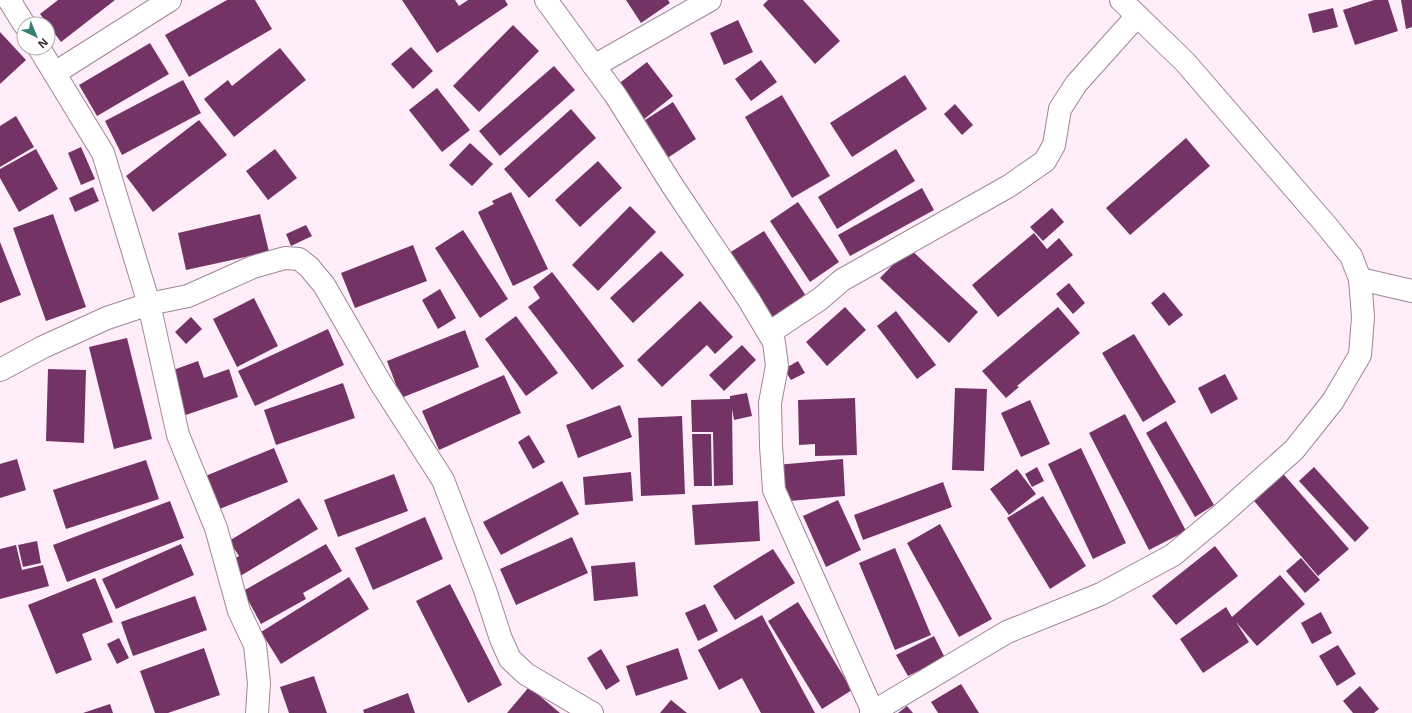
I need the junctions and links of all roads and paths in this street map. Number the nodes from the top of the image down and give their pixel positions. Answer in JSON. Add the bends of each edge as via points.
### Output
{"nodes":[{"id":1,"x":9,"y":0,"type":"edge"},
{"id":2,"x":170,"y":0,"type":"edge"},
{"id":3,"x":546,"y":0,"type":"edge"},
{"id":4,"x":710,"y":0,"type":"edge"},
{"id":5,"x":1121,"y":0,"type":"edge"},
{"id":6,"x":19,"y":16,"type":"edge"},
{"id":7,"x":1137,"y":16,"type":"junction"},
{"id":8,"x":44,"y":56,"type":"edge"},
{"id":9,"x":594,"y":66,"type":"junction"},
{"id":10,"x":55,"y":73,"type":"junction"},
{"id":11,"x":1360,"y":279,"type":"junction"},
{"id":12,"x":1412,"y":291,"type":"edge"},
{"id":13,"x":149,"y":304,"type":"junction"},
{"id":14,"x":769,"y":333,"type":"junction"},
{"id":15,"x":0,"y":370,"type":"edge"},
{"id":16,"x":872,"y":712,"type":"edge"},
{"id":17,"x":257,"y":713,"type":"edge"},
{"id":18,"x":592,"y":713,"type":"edge"}],
"edges":[{"from":1,"to":6,"type":"street"},
{"from":2,"to":10,"type":"street"},
{"from":3,"to":9,"type":"street"},
{"from":4,"to":9,"type":"street"},
{"from":5,"to":7,"type":"street"},
{"from":7,"to":11,"type":"street","via":[[1185,62],[1326,225],[1351,256]]},
{"from":7,"to":14,"type":"street","via":[[1076,84],[1060,109],[1054,145],[1045,161],[1009,186],[842,280],[820,299]]},
{"from":8,"to":10,"type":"street"},
{"from":9,"to":14,"type":"street"},
{"from":10,"to":13,"type":"street","via":[[103,153]]},
{"from":11,"to":12,"type":"street"},
{"from":11,"to":16,"type":"street","via":[[1363,317],[1360,355],[1337,394],[1294,450],[1221,515],[1173,555],[1101,594],[1007,632]]},
{"from":13,"to":15,"type":"street","via":[[107,318]]},
{"from":13,"to":17,"type":"street","via":[[178,434],[216,528],[239,611],[254,645],[259,683]]},
{"from":13,"to":18,"type":"street","via":[[188,296],[253,267],[285,258],[299,259],[309,267],[324,285],[380,382],[443,480],[510,659],[526,674]]},
{"from":14,"to":16,"type":"street","via":[[774,342],[777,366],[770,403],[774,490]]}]}
